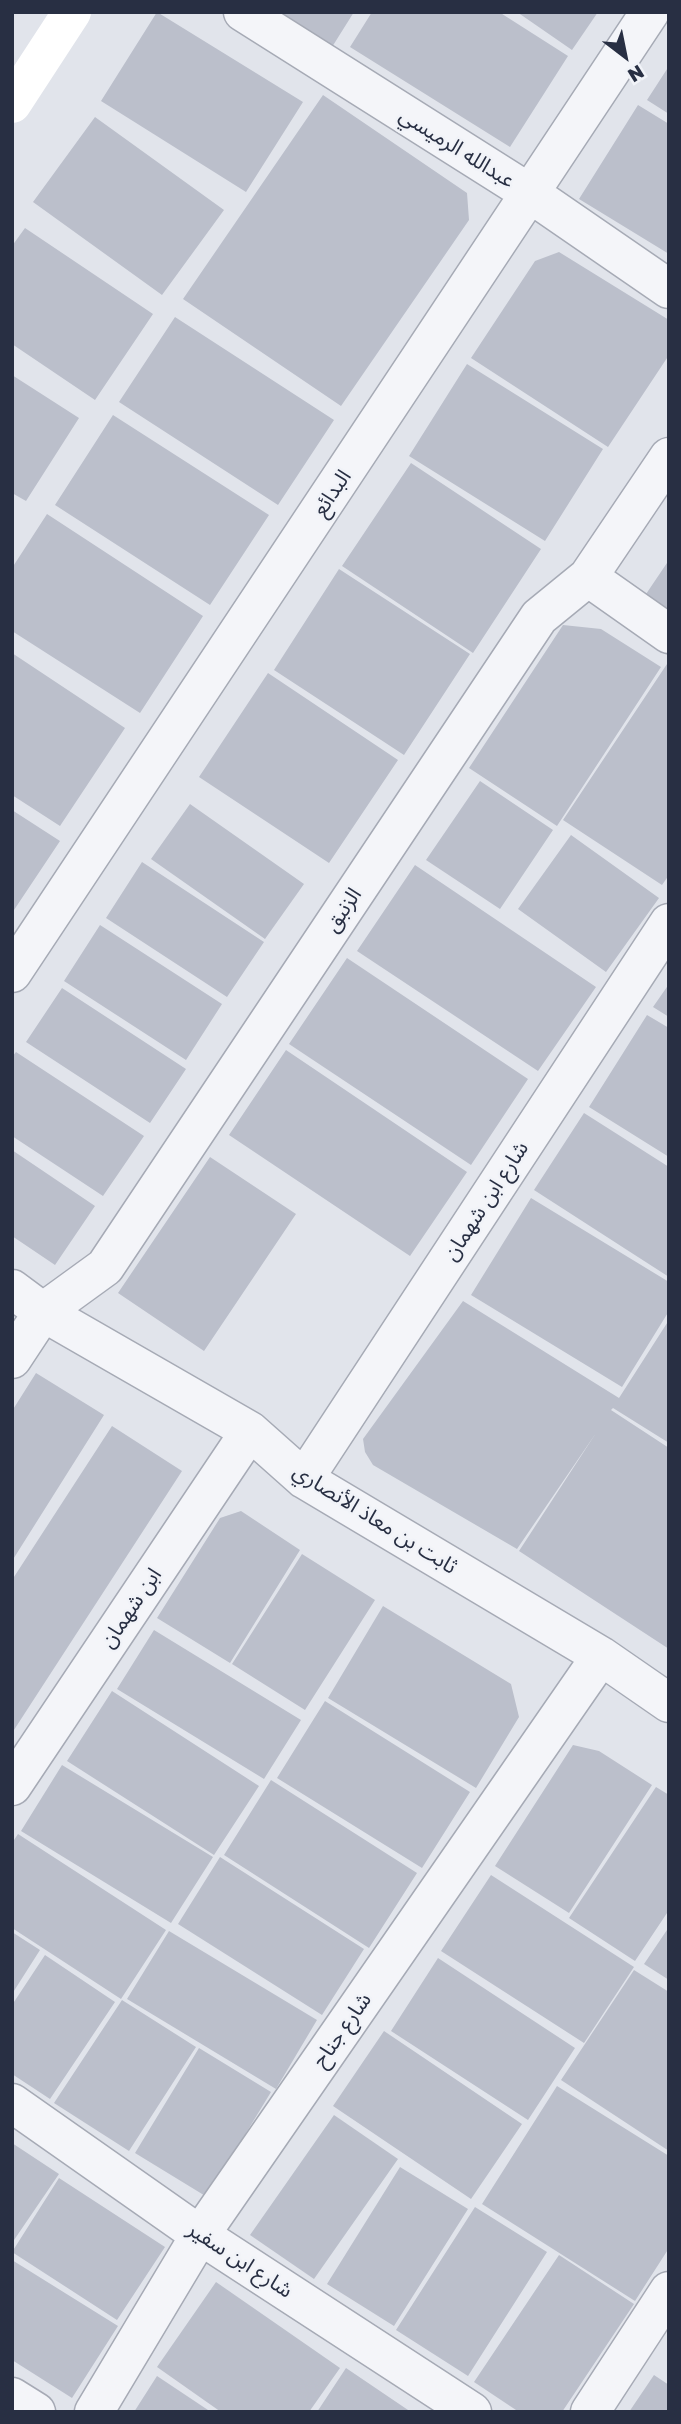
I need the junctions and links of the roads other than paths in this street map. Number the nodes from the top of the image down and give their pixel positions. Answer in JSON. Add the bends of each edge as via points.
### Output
{"nodes":[{"id":1,"x":72,"y":12,"type":"edge"},
{"id":2,"x":243,"y":12,"type":"edge"},
{"id":3,"x":650,"y":12,"type":"edge"},
{"id":4,"x":12,"y":104,"type":"edge"},
{"id":5,"x":531,"y":194,"type":"junction"},
{"id":6,"x":669,"y":289,"type":"edge"},
{"id":7,"x":669,"y":457,"type":"edge"},
{"id":8,"x":588,"y":577,"type":"junction"},
{"id":9,"x":669,"y":634,"type":"edge"},
{"id":10,"x":669,"y":923,"type":"edge"},
{"id":11,"x":12,"y":973,"type":"edge"},
{"id":12,"x":12,"y":1289,"type":"edge"},
{"id":13,"x":43,"y":1312,"type":"junction"},
{"id":14,"x":12,"y":1359,"type":"edge"},
{"id":15,"x":250,"y":1431,"type":"junction"},
{"id":16,"x":304,"y":1479,"type":"junction"},
{"id":17,"x":601,"y":1656,"type":"junction"},
{"id":18,"x":669,"y":1703,"type":"edge"},
{"id":19,"x":12,"y":1786,"type":"edge"},
{"id":20,"x":12,"y":2103,"type":"edge"},
{"id":21,"x":200,"y":2235,"type":"junction"},
{"id":22,"x":669,"y":2291,"type":"edge"},
{"id":23,"x":12,"y":2397,"type":"edge"},
{"id":24,"x":36,"y":2412,"type":"edge"},
{"id":25,"x":94,"y":2412,"type":"edge"},
{"id":26,"x":472,"y":2412,"type":"edge"},
{"id":27,"x":590,"y":2412,"type":"edge"}],
"edges":[{"from":1,"to":4,"type":"street"},
{"from":2,"to":5,"type":"street","name":"عبدالله الرميسي"},
{"from":3,"to":5,"type":"street","name":"البدائع"},
{"from":5,"to":6,"type":"street","name":"عبدالله الرميسي"},
{"from":5,"to":11,"type":"street","name":"البدائع"},
{"from":7,"to":8,"type":"street","name":"الزنبق"},
{"from":8,"to":9,"type":"street"},
{"from":8,"to":13,"type":"street","name":"الزنبق","via":[[539,617],[104,1267]]},
{"from":10,"to":16,"type":"street","name":"شارع ابن شهمان"},
{"from":12,"to":13,"type":"street","name":"ثابت بن معاذ الأنصاري"},
{"from":13,"to":14,"type":"street","name":"الزنبق"},
{"from":13,"to":15,"type":"street","name":"ثابت بن معاذ الأنصاري"},
{"from":15,"to":16,"type":"street","name":"ثابت بن معاذ الأنصاري"},
{"from":15,"to":19,"type":"street","name":"ابن شهمان"},
{"from":16,"to":17,"type":"street","name":"ثابت بن معاذ الأنصاري"},
{"from":17,"to":18,"type":"street","name":"ثابت بن معاذ الأنصاري"},
{"from":17,"to":21,"type":"street","name":"شارع جناح"},
{"from":20,"to":21,"type":"street","name":"شارع ابن سفير"},
{"from":21,"to":25,"type":"street","name":"شارع جناح"},
{"from":21,"to":26,"type":"street","name":"شارع ابن سفير"},
{"from":22,"to":27,"type":"street"},
{"from":23,"to":24,"type":"street"}]}
